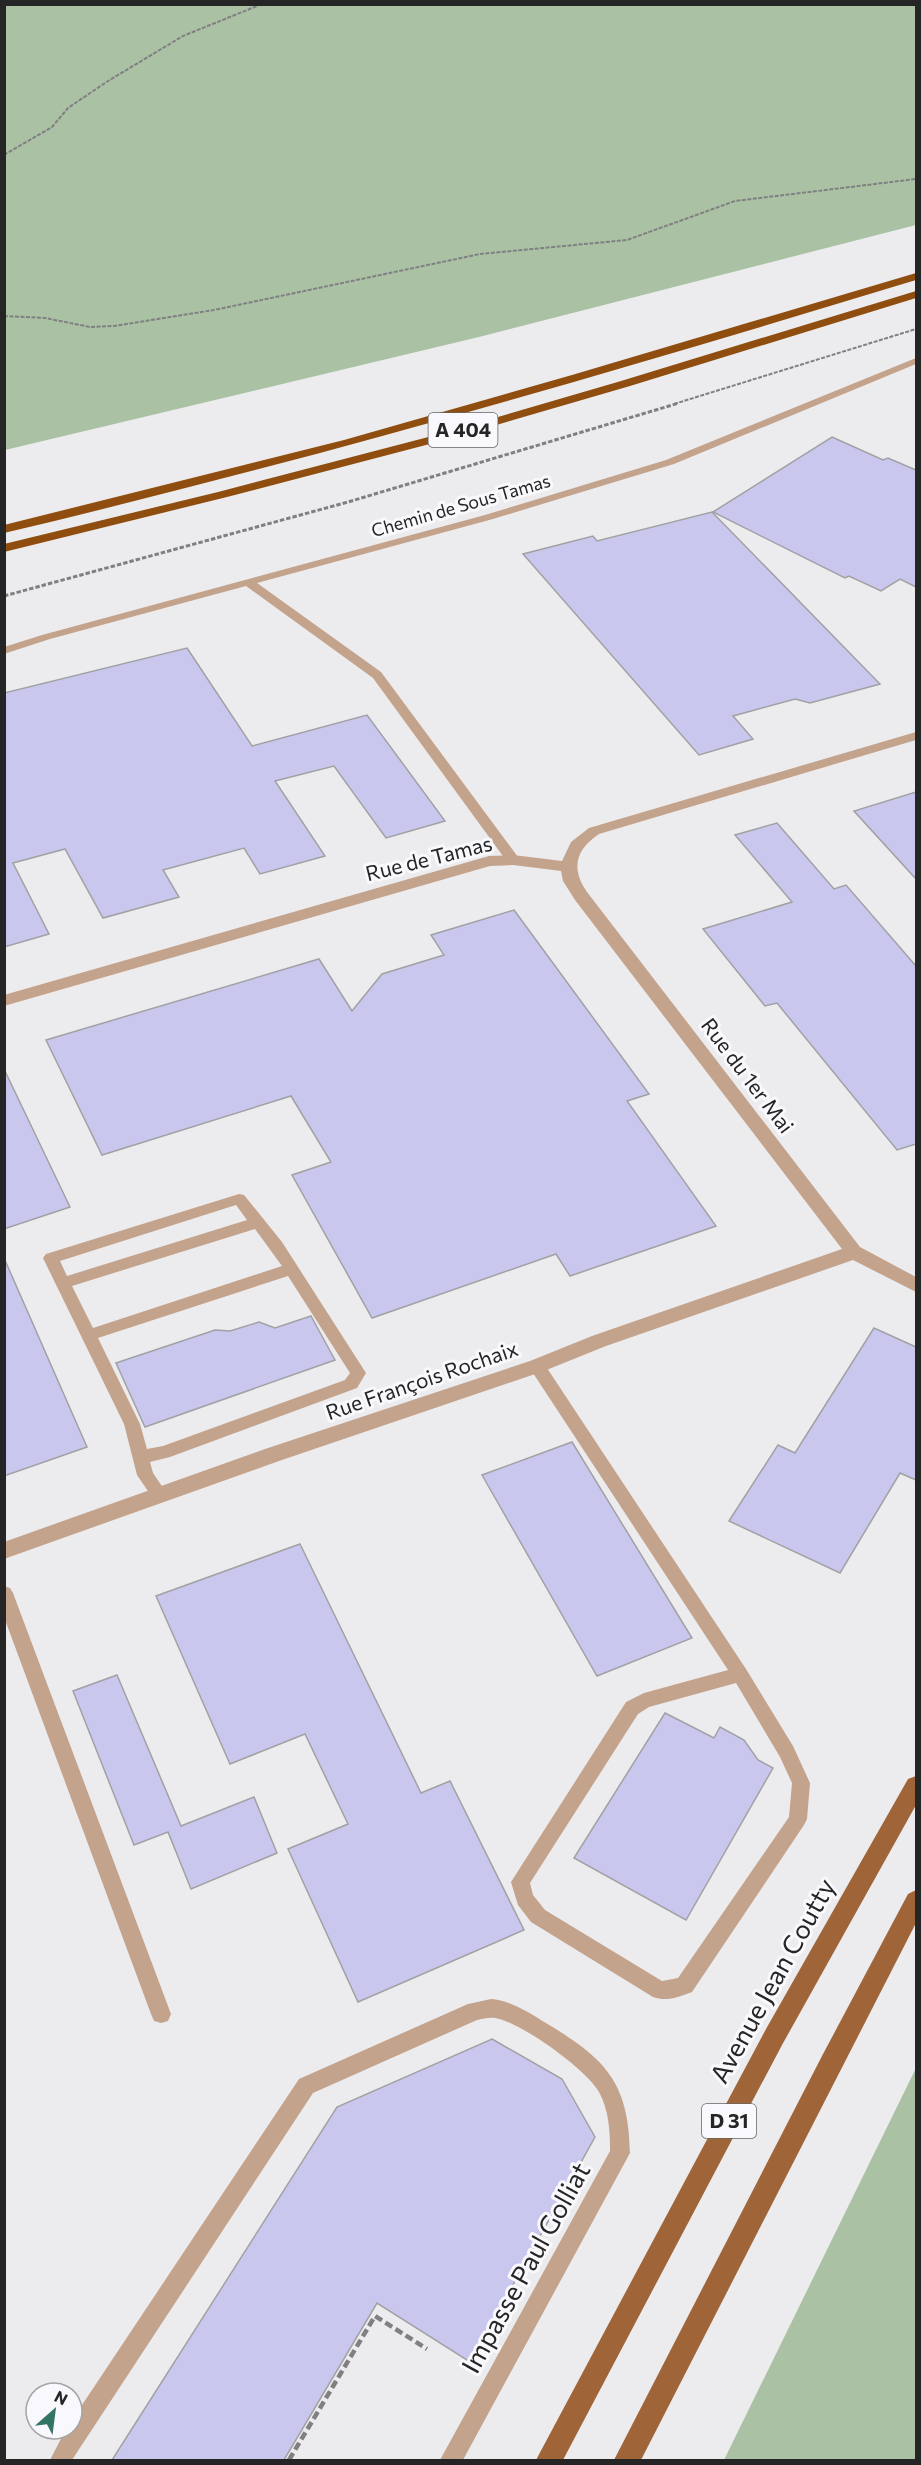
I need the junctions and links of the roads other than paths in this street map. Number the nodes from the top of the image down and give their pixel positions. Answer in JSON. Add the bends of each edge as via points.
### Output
{"nodes":[{"id":1,"x":916,"y":276,"type":"edge"},
{"id":2,"x":916,"y":294,"type":"edge"},
{"id":3,"x":916,"y":362,"type":"edge"},
{"id":4,"x":4,"y":529,"type":"edge"},
{"id":5,"x":4,"y":548,"type":"edge"},
{"id":6,"x":250,"y":584,"type":"junction"},
{"id":7,"x":4,"y":651,"type":"edge"},
{"id":8,"x":916,"y":736,"type":"edge"},
{"id":9,"x":513,"y":860,"type":"junction"},
{"id":10,"x":568,"y":867,"type":"junction"},
{"id":11,"x":4,"y":1001,"type":"edge"},
{"id":12,"x":258,"y":1222,"type":"junction"},
{"id":13,"x":854,"y":1252,"type":"junction"},
{"id":14,"x":292,"y":1269,"type":"junction"},
{"id":15,"x":63,"y":1283,"type":"junction"},
{"id":16,"x":916,"y":1285,"type":"edge"},
{"id":17,"x":89,"y":1335,"type":"junction"},
{"id":18,"x":537,"y":1366,"type":"junction"},
{"id":19,"x":140,"y":1456,"type":"junction"},
{"id":20,"x":160,"y":1495,"type":"junction"},
{"id":21,"x":4,"y":1551,"type":"edge"},
{"id":22,"x":4,"y":1593,"type":"edge"},
{"id":23,"x":740,"y":1674,"type":"junction"},
{"id":24,"x":916,"y":1786,"type":"edge"},
{"id":25,"x":916,"y":1901,"type":"edge"},
{"id":26,"x":161,"y":2014,"type":"dead end"},
{"id":27,"x":62,"y":2460,"type":"edge"},
{"id":28,"x":451,"y":2460,"type":"edge"},
{"id":29,"x":549,"y":2460,"type":"edge"},
{"id":30,"x":627,"y":2460,"type":"edge"}],
"edges":[{"from":1,"to":4,"type":"highway","number":"A 404","via":[[425,422]]},
{"from":2,"to":5,"type":"highway","number":"A 404","via":[[437,438]]},
{"from":3,"to":6,"type":"lane","name":"Chemin de Sous Tamas","via":[[670,462]]},
{"from":6,"to":7,"type":"lane","name":"Chemin de Sous Tamas"},
{"from":6,"to":9,"type":"lane","via":[[377,675]]},
{"from":8,"to":10,"type":"street","via":[[594,831],[581,838],[572,850]]},
{"from":9,"to":10,"type":"street","name":"Rue de Tamas"},
{"from":9,"to":11,"type":"street","name":"Rue de Tamas","via":[[489,861]]},
{"from":10,"to":13,"type":"street","name":"Rue du 1er Mai","via":[[581,896]]},
{"from":12,"to":14,"type":"lane"},
{"from":12,"to":15,"type":"lane"},
{"from":12,"to":15,"type":"lane","via":[[239,1198],[51,1258]]},
{"from":13,"to":16,"type":"street","name":"Rue du 1er Mai"},
{"from":13,"to":18,"type":"street","name":"Rue François Rochaix"},
{"from":14,"to":17,"type":"lane"},
{"from":14,"to":19,"type":"lane","via":[[358,1373],[351,1384],[164,1452]]},
{"from":15,"to":17,"type":"lane"},
{"from":17,"to":19,"type":"lane","via":[[132,1424]]},
{"from":18,"to":20,"type":"street","name":"Rue François Rochaix"},
{"from":18,"to":23,"type":"lane"},
{"from":19,"to":20,"type":"lane","via":[[145,1475]]},
{"from":20,"to":21,"type":"street","name":"Rue François Rochaix"},
{"from":22,"to":26,"type":"lane"},
{"from":23,"to":23,"type":"lane","via":[[801,1783],[798,1819],[685,1985],[660,1990],[538,1916],[525,1899],[520,1882],[632,1708],[644,1701]]},
{"from":24,"to":29,"type":"main road","name":"Avenue Jean Coutty","number":"D 31","via":[[773,2040]]},
{"from":25,"to":30,"type":"main road"},
{"from":27,"to":28,"type":"lane","name":"Impasse Paul Golliat","via":[[70,2442],[296,2098],[312,2082],[490,2008],[507,2012],[579,2055],[598,2073],[612,2097],[620,2123],[620,2153]]}]}
